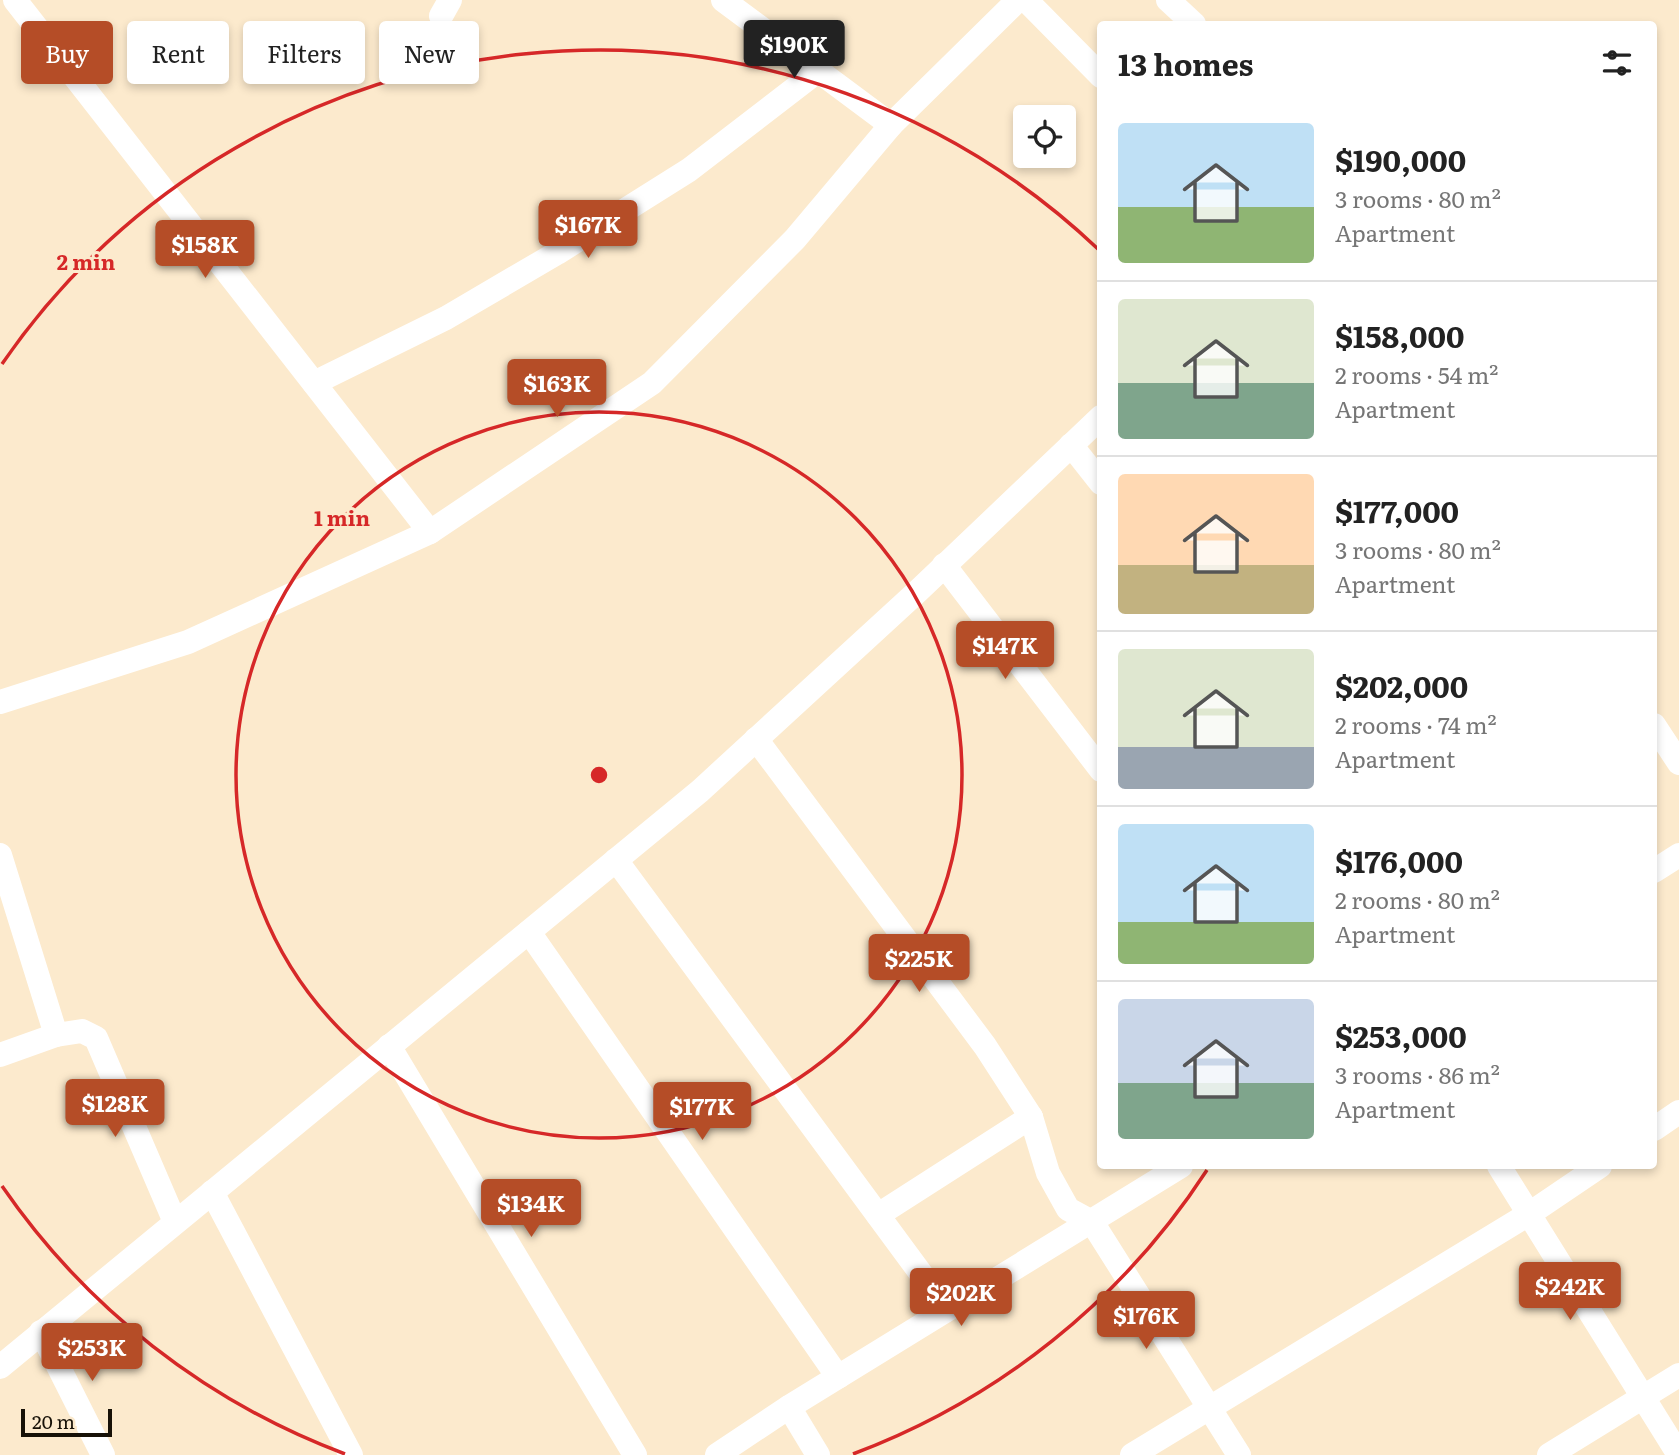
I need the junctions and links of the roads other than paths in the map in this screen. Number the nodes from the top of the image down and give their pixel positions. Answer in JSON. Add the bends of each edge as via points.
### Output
{"nodes":[{"id":1,"x":15,"y":0,"type":"edge"},
{"id":2,"x":723,"y":0,"type":"edge"},
{"id":3,"x":1018,"y":0,"type":"edge"},
{"id":4,"x":1026,"y":0,"type":"edge"},
{"id":5,"x":1168,"y":0,"type":"edge"},
{"id":6,"x":1191,"y":21,"type":"edge"},
{"id":7,"x":819,"y":69,"type":"junction"},
{"id":8,"x":1097,"y":72,"type":"edge"},
{"id":9,"x":891,"y":125,"type":"junction"},
{"id":10,"x":314,"y":383,"type":"junction"},
{"id":11,"x":1097,"y":422,"type":"edge"},
{"id":12,"x":1071,"y":445,"type":"junction"},
{"id":13,"x":1097,"y":478,"type":"edge"},
{"id":14,"x":429,"y":532,"type":"junction"},
{"id":15,"x":944,"y":565,"type":"junction"},
{"id":16,"x":0,"y":702,"type":"edge"},
{"id":17,"x":1657,"y":730,"type":"edge"},
{"id":18,"x":756,"y":739,"type":"junction"},
{"id":19,"x":1679,"y":763,"type":"edge"},
{"id":20,"x":1097,"y":765,"type":"edge"},
{"id":21,"x":0,"y":855,"type":"edge"},
{"id":22,"x":1679,"y":855,"type":"edge"},
{"id":23,"x":616,"y":860,"type":"junction"},
{"id":24,"x":1657,"y":869,"type":"edge"},
{"id":25,"x":528,"y":932,"type":"junction"},
{"id":26,"x":56,"y":1035,"type":"junction"},
{"id":27,"x":389,"y":1046,"type":"junction"},
{"id":28,"x":0,"y":1055,"type":"edge"},
{"id":29,"x":1679,"y":1112,"type":"edge"},
{"id":30,"x":1031,"y":1117,"type":"junction"},
{"id":31,"x":1657,"y":1127,"type":"edge"},
{"id":32,"x":1176,"y":1169,"type":"edge"},
{"id":33,"x":1501,"y":1169,"type":"edge"},
{"id":34,"x":1595,"y":1169,"type":"edge"},
{"id":35,"x":212,"y":1192,"type":"junction"},
{"id":36,"x":1529,"y":1213,"type":"junction"},
{"id":37,"x":878,"y":1214,"type":"junction"},
{"id":38,"x":175,"y":1222,"type":"junction"},
{"id":39,"x":1091,"y":1222,"type":"junction"},
{"id":40,"x":947,"y":1309,"type":"junction"},
{"id":41,"x":41,"y":1332,"type":"junction"},
{"id":42,"x":0,"y":1367,"type":"edge"},
{"id":43,"x":1679,"y":1374,"type":"edge"},
{"id":44,"x":838,"y":1377,"type":"junction"},
{"id":45,"x":1643,"y":1396,"type":"junction"},
{"id":46,"x":789,"y":1408,"type":"junction"},
{"id":47,"x":1210,"y":1409,"type":"junction"},
{"id":48,"x":103,"y":1455,"type":"edge"},
{"id":49,"x":351,"y":1455,"type":"edge"},
{"id":50,"x":635,"y":1455,"type":"edge"},
{"id":51,"x":718,"y":1455,"type":"edge"},
{"id":52,"x":818,"y":1455,"type":"edge"},
{"id":53,"x":1132,"y":1455,"type":"edge"},
{"id":54,"x":1239,"y":1455,"type":"edge"},
{"id":55,"x":1549,"y":1455,"type":"edge"},
{"id":56,"x":1679,"y":1455,"type":"edge"}],
"edges":[{"from":1,"to":10,"type":"street"},
{"from":2,"to":7,"type":"street"},
{"from":3,"to":9,"type":"street"},
{"from":4,"to":8,"type":"street"},
{"from":5,"to":6,"type":"street"},
{"from":7,"to":9,"type":"street"},
{"from":7,"to":10,"type":"street","via":[[688,170],[568,246],[446,318]]},
{"from":9,"to":14,"type":"street","via":[[795,239],[652,383]]},
{"from":10,"to":14,"type":"street"},
{"from":11,"to":12,"type":"street"},
{"from":12,"to":13,"type":"street"},
{"from":12,"to":15,"type":"street"},
{"from":14,"to":16,"type":"street","via":[[188,642]]},
{"from":15,"to":18,"type":"street"},
{"from":15,"to":20,"type":"street"},
{"from":17,"to":19,"type":"street"},
{"from":18,"to":23,"type":"street"},
{"from":18,"to":30,"type":"street","via":[[977,1035]]},
{"from":21,"to":26,"type":"street"},
{"from":22,"to":24,"type":"street"},
{"from":23,"to":25,"type":"street"},
{"from":23,"to":37,"type":"street"},
{"from":25,"to":27,"type":"street"},
{"from":25,"to":44,"type":"street"},
{"from":26,"to":28,"type":"street"},
{"from":26,"to":38,"type":"street","via":[[82,1031],[96,1038]]},
{"from":27,"to":35,"type":"street"},
{"from":27,"to":50,"type":"street"},
{"from":29,"to":31,"type":"street"},
{"from":30,"to":37,"type":"street"},
{"from":30,"to":39,"type":"street","via":[[1048,1173],[1068,1209]]},
{"from":32,"to":39,"type":"street"},
{"from":33,"to":36,"type":"street"},
{"from":34,"to":36,"type":"street"},
{"from":35,"to":38,"type":"street"},
{"from":35,"to":49,"type":"street"},
{"from":36,"to":45,"type":"street"},
{"from":36,"to":47,"type":"street"},
{"from":37,"to":40,"type":"street"},
{"from":38,"to":41,"type":"street"},
{"from":39,"to":40,"type":"street"},
{"from":39,"to":47,"type":"street"},
{"from":40,"to":44,"type":"street"},
{"from":41,"to":42,"type":"street"},
{"from":41,"to":48,"type":"street"},
{"from":43,"to":45,"type":"street"},
{"from":44,"to":46,"type":"street"},
{"from":45,"to":55,"type":"street"},
{"from":45,"to":56,"type":"street"},
{"from":46,"to":51,"type":"street"},
{"from":46,"to":52,"type":"street"},
{"from":47,"to":53,"type":"street"},
{"from":47,"to":54,"type":"street"}]}
